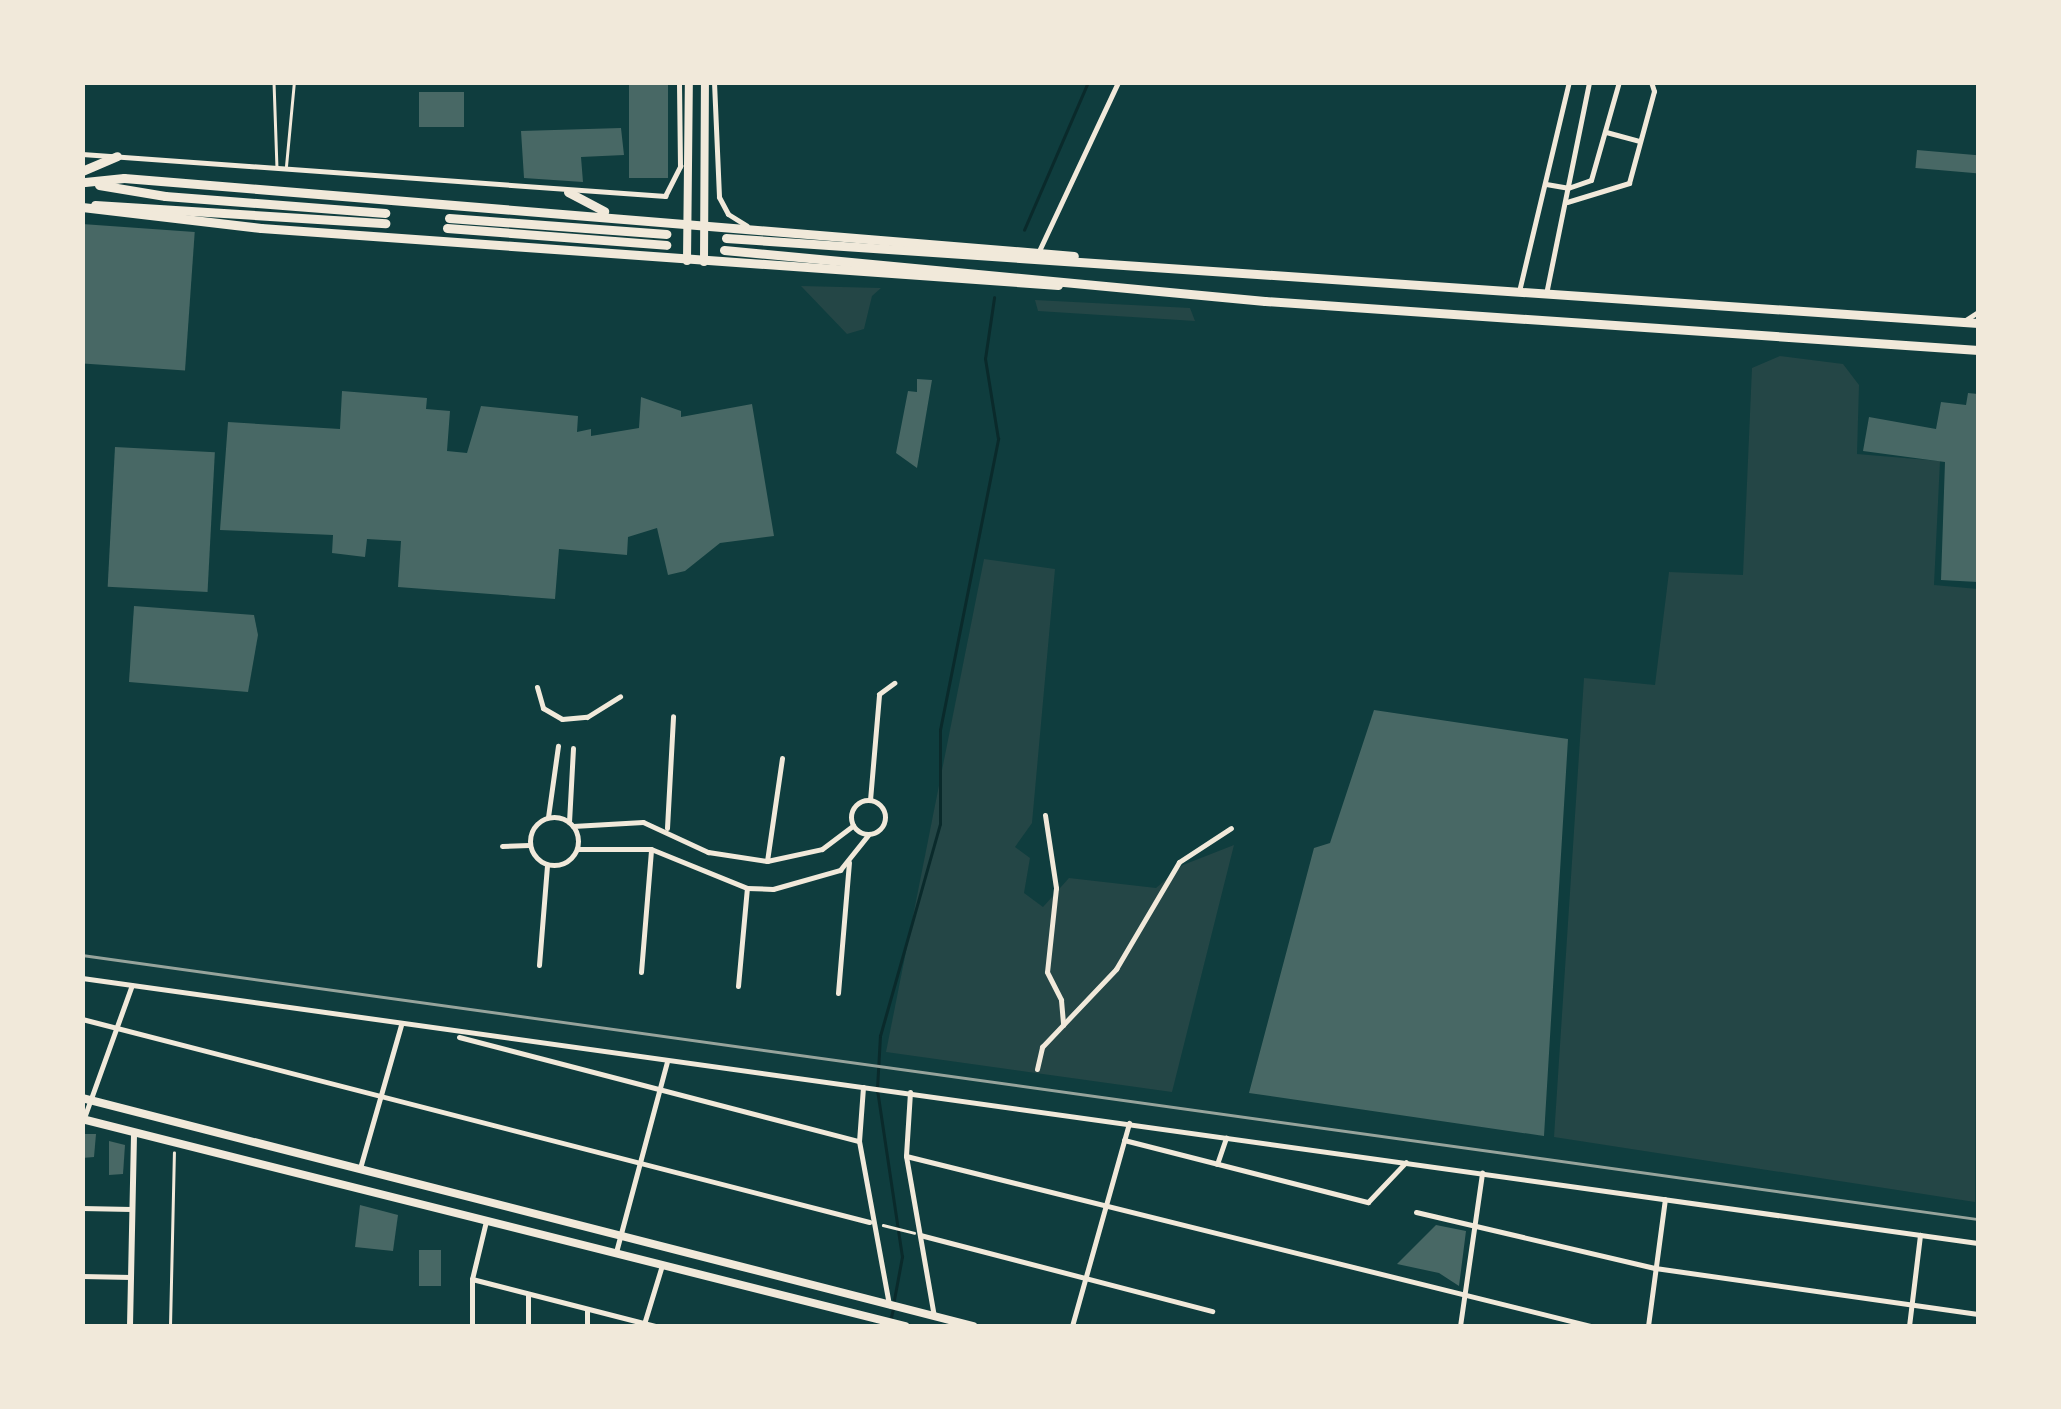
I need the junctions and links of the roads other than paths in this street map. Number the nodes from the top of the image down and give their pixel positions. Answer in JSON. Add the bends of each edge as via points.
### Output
{"nodes":[{"id":1,"x":274,"y":82,"type":"edge"},
{"id":2,"x":294,"y":82,"type":"edge"},
{"id":3,"x":678,"y":82,"type":"edge"},
{"id":4,"x":689,"y":82,"type":"edge"},
{"id":5,"x":705,"y":82,"type":"edge"},
{"id":6,"x":714,"y":82,"type":"edge"},
{"id":7,"x":1118,"y":82,"type":"edge"},
{"id":8,"x":1570,"y":82,"type":"edge"},
{"id":9,"x":1588,"y":82,"type":"edge"},
{"id":10,"x":1619,"y":82,"type":"edge"},
{"id":11,"x":1651,"y":82,"type":"edge"},
{"id":12,"x":1606,"y":132,"type":"junction"},
{"id":13,"x":715,"y":136,"type":"junction"},
{"id":14,"x":1640,"y":141,"type":"junction"},
{"id":15,"x":707,"y":151,"type":"junction"},
{"id":16,"x":82,"y":154,"type":"edge"},
{"id":17,"x":117,"y":156,"type":"junction"},
{"id":18,"x":276,"y":167,"type":"junction"},
{"id":19,"x":286,"y":168,"type":"junction"},
{"id":20,"x":82,"y":170,"type":"edge"},
{"id":21,"x":84,"y":182,"type":"edge"},
{"id":22,"x":1546,"y":184,"type":"junction"},
{"id":23,"x":1568,"y":188,"type":"junction"},
{"id":24,"x":568,"y":192,"type":"junction"},
{"id":25,"x":1566,"y":202,"type":"junction"},
{"id":26,"x":82,"y":206,"type":"edge"},
{"id":27,"x":611,"y":215,"type":"junction"},
{"id":28,"x":690,"y":222,"type":"junction"},
{"id":29,"x":448,"y":223,"type":"dead end"},
{"id":30,"x":707,"y":223,"type":"junction"},
{"id":31,"x":750,"y":227,"type":"junction"},
{"id":32,"x":726,"y":238,"type":"dead end"},
{"id":33,"x":666,"y":240,"type":"dead end"},
{"id":34,"x":724,"y":250,"type":"dead end"},
{"id":35,"x":1038,"y":255,"type":"junction"},
{"id":36,"x":687,"y":261,"type":"junction"},
{"id":37,"x":704,"y":262,"type":"junction"},
{"id":38,"x":1091,"y":286,"type":"junction"},
{"id":39,"x":1520,"y":287,"type":"junction"},
{"id":40,"x":1547,"y":289,"type":"junction"},
{"id":41,"x":1978,"y":312,"type":"edge"},
{"id":42,"x":1964,"y":322,"type":"junction"},
{"id":43,"x":1978,"y":323,"type":"edge"},
{"id":44,"x":1978,"y":350,"type":"edge"},
{"id":45,"x":894,"y":683,"type":"dead end"},
{"id":46,"x":537,"y":687,"type":"dead end"},
{"id":47,"x":620,"y":696,"type":"dead end"},
{"id":48,"x":673,"y":716,"type":"dead end"},
{"id":49,"x":558,"y":746,"type":"dead end"},
{"id":50,"x":573,"y":748,"type":"dead end"},
{"id":51,"x":782,"y":758,"type":"dead end"},
{"id":52,"x":870,"y":800,"type":"junction"},
{"id":53,"x":1045,"y":815,"type":"dead end"},
{"id":54,"x":548,"y":818,"type":"junction"},
{"id":55,"x":571,"y":824,"type":"junction"},
{"id":56,"x":853,"y":826,"type":"junction"},
{"id":57,"x":667,"y":828,"type":"junction"},
{"id":58,"x":1231,"y":828,"type":"dead end"},
{"id":59,"x":868,"y":835,"type":"junction"},
{"id":60,"x":502,"y":846,"type":"dead end"},
{"id":61,"x":530,"y":846,"type":"junction"},
{"id":62,"x":578,"y":849,"type":"junction"},
{"id":63,"x":651,"y":849,"type":"junction"},
{"id":64,"x":708,"y":852,"type":"junction"},
{"id":65,"x":767,"y":862,"type":"junction"},
{"id":66,"x":849,"y":862,"type":"junction"},
{"id":67,"x":547,"y":865,"type":"junction"},
{"id":68,"x":703,"y":865,"type":"junction"},
{"id":69,"x":747,"y":888,"type":"junction"},
{"id":70,"x":539,"y":966,"type":"dead end"},
{"id":71,"x":641,"y":972,"type":"dead end"},
{"id":72,"x":82,"y":978,"type":"edge"},
{"id":73,"x":132,"y":985,"type":"junction"},
{"id":74,"x":738,"y":986,"type":"dead end"},
{"id":75,"x":838,"y":994,"type":"dead end"},
{"id":76,"x":82,"y":1019,"type":"edge"},
{"id":77,"x":401,"y":1026,"type":"junction"},
{"id":78,"x":1063,"y":1027,"type":"junction"},
{"id":79,"x":119,"y":1029,"type":"junction"},
{"id":80,"x":437,"y":1031,"type":"junction"},
{"id":81,"x":668,"y":1062,"type":"junction"},
{"id":82,"x":1036,"y":1069,"type":"dead end"},
{"id":83,"x":863,"y":1087,"type":"junction"},
{"id":84,"x":661,"y":1092,"type":"junction"},
{"id":85,"x":910,"y":1092,"type":"junction"},
{"id":86,"x":382,"y":1094,"type":"junction"},
{"id":87,"x":88,"y":1099,"type":"edge"},
{"id":88,"x":83,"y":1119,"type":"edge"},
{"id":89,"x":1129,"y":1123,"type":"junction"},
{"id":90,"x":134,"y":1132,"type":"junction"},
{"id":91,"x":1226,"y":1137,"type":"junction"},
{"id":92,"x":1124,"y":1140,"type":"junction"},
{"id":93,"x":859,"y":1141,"type":"junction"},
{"id":94,"x":906,"y":1156,"type":"junction"},
{"id":95,"x":640,"y":1162,"type":"junction"},
{"id":96,"x":1406,"y":1162,"type":"junction"},
{"id":97,"x":1217,"y":1164,"type":"junction"},
{"id":98,"x":360,"y":1168,"type":"junction"},
{"id":99,"x":1482,"y":1173,"type":"junction"},
{"id":100,"x":1665,"y":1199,"type":"junction"},
{"id":101,"x":82,"y":1208,"type":"edge"},
{"id":102,"x":1105,"y":1208,"type":"junction"},
{"id":103,"x":131,"y":1209,"type":"junction"},
{"id":104,"x":1416,"y":1212,"type":"dead end"},
{"id":105,"x":486,"y":1219,"type":"junction"},
{"id":106,"x":873,"y":1223,"type":"junction"},
{"id":107,"x":1473,"y":1225,"type":"junction"},
{"id":108,"x":622,"y":1234,"type":"junction"},
{"id":109,"x":920,"y":1234,"type":"junction"},
{"id":110,"x":1920,"y":1235,"type":"junction"},
{"id":111,"x":1978,"y":1243,"type":"edge"},
{"id":112,"x":616,"y":1253,"type":"junction"},
{"id":113,"x":662,"y":1265,"type":"junction"},
{"id":114,"x":1655,"y":1268,"type":"junction"},
{"id":115,"x":82,"y":1276,"type":"edge"},
{"id":116,"x":1086,"y":1276,"type":"junction"},
{"id":117,"x":131,"y":1278,"type":"junction"},
{"id":118,"x":472,"y":1278,"type":"junction"},
{"id":119,"x":528,"y":1294,"type":"junction"},
{"id":120,"x":1464,"y":1296,"type":"junction"},
{"id":121,"x":891,"y":1305,"type":"junction"},
{"id":122,"x":1912,"y":1305,"type":"junction"},
{"id":123,"x":587,"y":1310,"type":"junction"},
{"id":124,"x":1212,"y":1310,"type":"dead end"},
{"id":125,"x":1978,"y":1314,"type":"edge"},
{"id":126,"x":934,"y":1316,"type":"junction"},
{"id":127,"x":883,"y":1323,"type":"edge"},
{"id":128,"x":644,"y":1325,"type":"edge"},
{"id":129,"x":130,"y":1326,"type":"edge"},
{"id":130,"x":472,"y":1326,"type":"edge"},
{"id":131,"x":528,"y":1326,"type":"edge"},
{"id":132,"x":587,"y":1326,"type":"edge"},
{"id":133,"x":655,"y":1326,"type":"edge"},
{"id":134,"x":905,"y":1326,"type":"edge"},
{"id":135,"x":973,"y":1326,"type":"edge"},
{"id":136,"x":1072,"y":1326,"type":"edge"},
{"id":137,"x":1460,"y":1326,"type":"edge"},
{"id":138,"x":1591,"y":1326,"type":"edge"},
{"id":139,"x":1648,"y":1326,"type":"edge"},
{"id":140,"x":1909,"y":1326,"type":"edge"}],
"edges":[{"from":1,"to":18,"type":"lane"},
{"from":2,"to":19,"type":"lane"},
{"from":3,"to":24,"type":"street","via":[[680,166],[665,196]]},
{"from":4,"to":28,"type":"main road"},
{"from":5,"to":15,"type":"main road"},
{"from":6,"to":13,"type":"street"},
{"from":7,"to":35,"type":"street"},
{"from":8,"to":22,"type":"street"},
{"from":9,"to":23,"type":"street"},
{"from":10,"to":12,"type":"street"},
{"from":11,"to":14,"type":"street"},
{"from":12,"to":14,"type":"street"},
{"from":12,"to":23,"type":"street","via":[[1591,180]]},
{"from":13,"to":15,"type":"main road"},
{"from":13,"to":31,"type":"street","via":[[719,196],[728,214]]},
{"from":14,"to":25,"type":"street","via":[[1628,183]]},
{"from":15,"to":30,"type":"main road"},
{"from":16,"to":17,"type":"street"},
{"from":17,"to":18,"type":"street"},
{"from":17,"to":20,"type":"main road"},
{"from":18,"to":19,"type":"street"},
{"from":19,"to":24,"type":"street"},
{"from":21,"to":26,"type":"main road","via":[[385,218]]},
{"from":21,"to":27,"type":"main road","via":[[124,178]]},
{"from":22,"to":23,"type":"street"},
{"from":22,"to":39,"type":"street"},
{"from":23,"to":25,"type":"street"},
{"from":24,"to":27,"type":"main road"},
{"from":25,"to":40,"type":"street"},
{"from":26,"to":36,"type":"main road","via":[[132,221]]},
{"from":27,"to":28,"type":"main road"},
{"from":28,"to":30,"type":"main road"},
{"from":28,"to":36,"type":"main road"},
{"from":29,"to":33,"type":"main road"},
{"from":30,"to":31,"type":"main road"},
{"from":30,"to":37,"type":"main road"},
{"from":31,"to":35,"type":"main road"},
{"from":32,"to":35,"type":"main road"},
{"from":34,"to":38,"type":"main road","via":[[942,266]]},
{"from":35,"to":39,"type":"main road"},
{"from":36,"to":37,"type":"main road"},
{"from":37,"to":38,"type":"main road"},
{"from":38,"to":44,"type":"main road"},
{"from":39,"to":40,"type":"main road"},
{"from":40,"to":42,"type":"main road"},
{"from":41,"to":42,"type":"street"},
{"from":42,"to":43,"type":"main road"},
{"from":45,"to":52,"type":"street","via":[[879,694]]},
{"from":46,"to":47,"type":"street","via":[[538,697],[562,721],[575,722]]},
{"from":48,"to":57,"type":"street"},
{"from":49,"to":54,"type":"street"},
{"from":50,"to":55,"type":"street"},
{"from":51,"to":65,"type":"street","via":[[774,777]]},
{"from":52,"to":56,"type":"street","via":[[855,805]]},
{"from":52,"to":59,"type":"street","via":[[880,805],[885,821]]},
{"from":53,"to":78,"type":"street","via":[[1056,888],[1047,972],[1061,1000]]},
{"from":54,"to":55,"type":"street"},
{"from":54,"to":61,"type":"street","via":[[534,828]]},
{"from":55,"to":57,"type":"street"},
{"from":55,"to":62,"type":"street"},
{"from":56,"to":59,"type":"street"},
{"from":56,"to":65,"type":"street","via":[[822,848]]},
{"from":57,"to":64,"type":"street"},
{"from":58,"to":78,"type":"street","via":[[1179,862],[1116,969]]},
{"from":59,"to":66,"type":"street"},
{"from":60,"to":61,"type":"street"},
{"from":61,"to":67,"type":"street"},
{"from":62,"to":63,"type":"street"},
{"from":62,"to":67,"type":"street","via":[[562,865]]},
{"from":63,"to":68,"type":"street"},
{"from":63,"to":71,"type":"street"},
{"from":64,"to":65,"type":"street"},
{"from":64,"to":68,"type":"street"},
{"from":66,"to":69,"type":"street","via":[[804,885]]},
{"from":66,"to":75,"type":"street"},
{"from":67,"to":70,"type":"street"},
{"from":68,"to":69,"type":"street"},
{"from":69,"to":74,"type":"street"},
{"from":72,"to":73,"type":"street"},
{"from":73,"to":77,"type":"street"},
{"from":73,"to":79,"type":"street"},
{"from":76,"to":79,"type":"street"},
{"from":77,"to":80,"type":"street"},
{"from":77,"to":86,"type":"street"},
{"from":78,"to":82,"type":"street","via":[[1042,1047]]},
{"from":79,"to":86,"type":"street"},
{"from":79,"to":87,"type":"street"},
{"from":80,"to":81,"type":"street"},
{"from":80,"to":84,"type":"street"},
{"from":81,"to":83,"type":"street"},
{"from":81,"to":84,"type":"street"},
{"from":83,"to":85,"type":"street"},
{"from":83,"to":93,"type":"street"},
{"from":84,"to":93,"type":"street"},
{"from":84,"to":95,"type":"street"},
{"from":85,"to":89,"type":"street"},
{"from":85,"to":94,"type":"street"},
{"from":86,"to":95,"type":"street"},
{"from":86,"to":98,"type":"street"},
{"from":87,"to":88,"type":"street"},
{"from":87,"to":98,"type":"main road"},
{"from":88,"to":90,"type":"main road"},
{"from":89,"to":91,"type":"street"},
{"from":89,"to":92,"type":"street"},
{"from":90,"to":103,"type":"street"},
{"from":90,"to":105,"type":"main road"},
{"from":91,"to":96,"type":"street"},
{"from":91,"to":97,"type":"street"},
{"from":92,"to":97,"type":"street"},
{"from":92,"to":102,"type":"street"},
{"from":93,"to":106,"type":"street"},
{"from":94,"to":102,"type":"street"},
{"from":94,"to":109,"type":"street"},
{"from":95,"to":106,"type":"street"},
{"from":95,"to":108,"type":"street"},
{"from":96,"to":97,"type":"street","via":[[1368,1202]]},
{"from":96,"to":99,"type":"street"},
{"from":98,"to":108,"type":"main road"},
{"from":99,"to":100,"type":"street"},
{"from":99,"to":107,"type":"street"},
{"from":100,"to":110,"type":"street"},
{"from":100,"to":114,"type":"street"},
{"from":101,"to":103,"type":"street"},
{"from":102,"to":116,"type":"street"},
{"from":102,"to":120,"type":"street"},
{"from":103,"to":117,"type":"street"},
{"from":104,"to":107,"type":"street"},
{"from":105,"to":112,"type":"main road"},
{"from":105,"to":118,"type":"street"},
{"from":106,"to":121,"type":"street"},
{"from":107,"to":114,"type":"street"},
{"from":107,"to":120,"type":"street"},
{"from":108,"to":112,"type":"street"},
{"from":108,"to":121,"type":"main road"},
{"from":109,"to":116,"type":"street"},
{"from":109,"to":126,"type":"street"},
{"from":110,"to":111,"type":"street"},
{"from":110,"to":122,"type":"street"},
{"from":112,"to":113,"type":"main road"},
{"from":113,"to":127,"type":"main road"},
{"from":113,"to":128,"type":"street"},
{"from":114,"to":122,"type":"street"},
{"from":114,"to":139,"type":"street"},
{"from":115,"to":117,"type":"street"},
{"from":116,"to":124,"type":"street"},
{"from":116,"to":136,"type":"street"},
{"from":117,"to":129,"type":"street"},
{"from":118,"to":119,"type":"street"},
{"from":118,"to":130,"type":"street"},
{"from":119,"to":123,"type":"street"},
{"from":119,"to":131,"type":"street"},
{"from":120,"to":137,"type":"street"},
{"from":120,"to":138,"type":"street"},
{"from":121,"to":126,"type":"main road"},
{"from":122,"to":125,"type":"street"},
{"from":122,"to":140,"type":"street"},
{"from":123,"to":128,"type":"street"},
{"from":123,"to":132,"type":"street"},
{"from":126,"to":135,"type":"main road"},
{"from":127,"to":134,"type":"main road"},
{"from":128,"to":133,"type":"street"}]}
